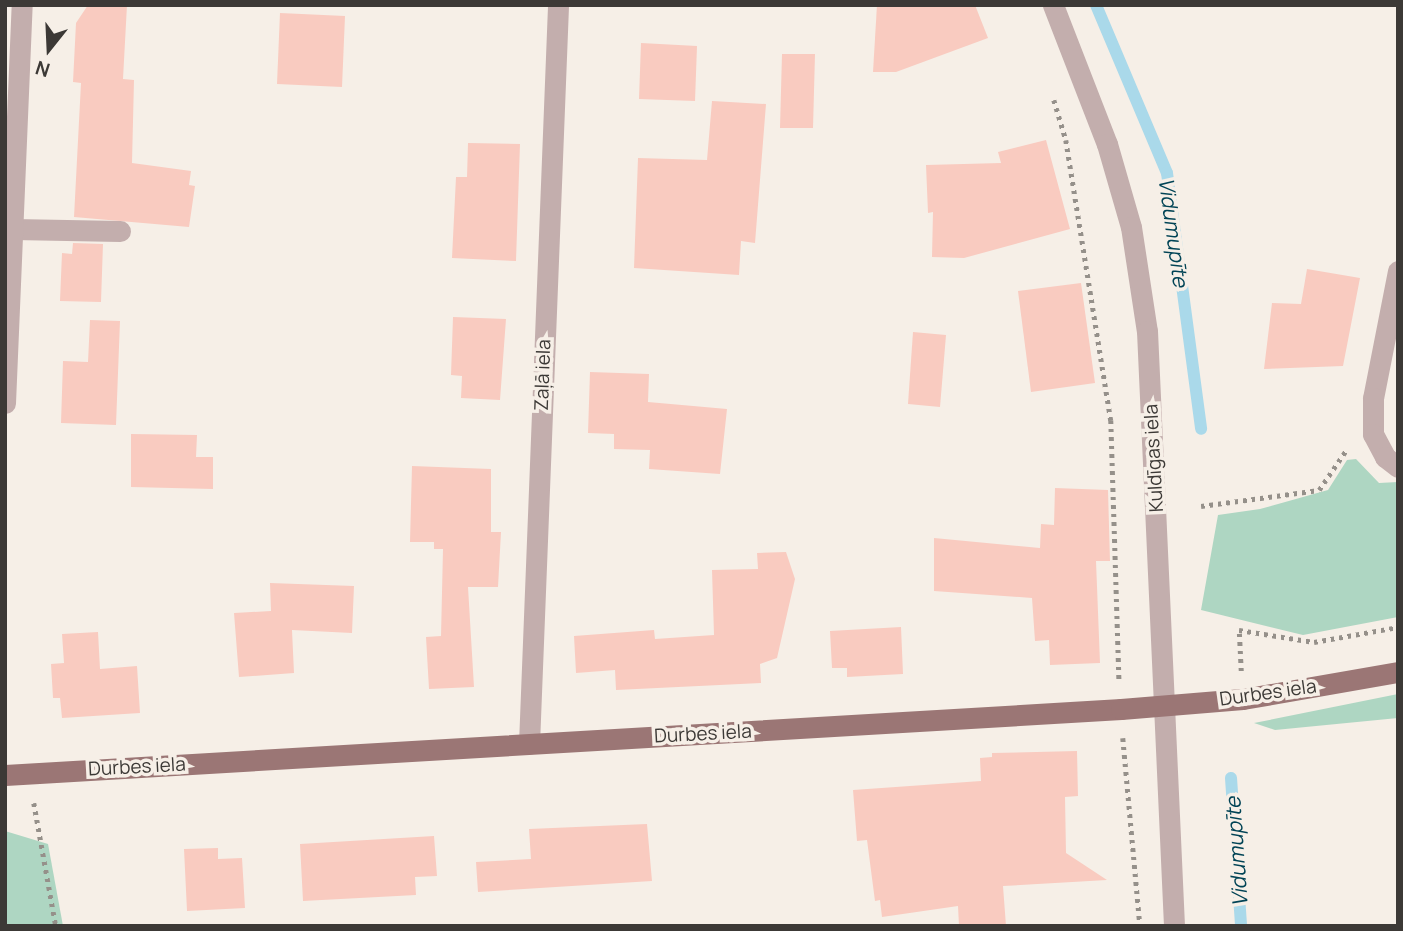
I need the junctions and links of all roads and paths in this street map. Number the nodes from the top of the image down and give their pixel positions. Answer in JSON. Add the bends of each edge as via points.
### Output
{"nodes":[{"id":1,"x":22,"y":5,"type":"edge"},
{"id":2,"x":558,"y":5,"type":"edge"},
{"id":3,"x":1053,"y":5,"type":"edge"},
{"id":4,"x":1051,"y":91,"type":"dead end"},
{"id":5,"x":12,"y":229,"type":"junction"},
{"id":6,"x":120,"y":231,"type":"dead end"},
{"id":7,"x":1398,"y":271,"type":"edge"},
{"id":8,"x":1373,"y":398,"type":"junction"},
{"id":9,"x":5,"y":403,"type":"edge"},
{"id":10,"x":1398,"y":467,"type":"edge"},
{"id":11,"x":1201,"y":506,"type":"dead end"},
{"id":12,"x":1398,"y":627,"type":"edge"},
{"id":13,"x":1398,"y":672,"type":"edge"},
{"id":14,"x":1243,"y":699,"type":"junction"},
{"id":15,"x":1167,"y":705,"type":"junction"},
{"id":16,"x":1121,"y":709,"type":"junction"},
{"id":17,"x":529,"y":744,"type":"junction"},
{"id":18,"x":28,"y":774,"type":"junction"},
{"id":19,"x":5,"y":775,"type":"edge"},
{"id":20,"x":55,"y":926,"type":"edge"},
{"id":21,"x":1140,"y":926,"type":"edge"},
{"id":22,"x":1174,"y":926,"type":"edge"}],
"edges":[{"from":1,"to":5,"type":"street"},
{"from":2,"to":17,"type":"street","name":"Zaļā iela"},
{"from":3,"to":15,"type":"street","name":"Kuldīgas iela","via":[[1107,144],[1131,226],[1147,331]]},
{"from":4,"to":16,"type":"path","via":[[1066,140],[1111,420]]},
{"from":5,"to":6,"type":"street"},
{"from":5,"to":9,"type":"street"},
{"from":7,"to":8,"type":"street"},
{"from":8,"to":10,"type":"street","via":[[1373,434],[1385,457]]},
{"from":8,"to":11,"type":"path","via":[[1334,474],[1319,490]]},
{"from":12,"to":14,"type":"path","via":[[1314,642],[1239,631]]},
{"from":13,"to":14,"type":"main road","name":"Durbes iela"},
{"from":14,"to":15,"type":"main road","name":"Durbes iela"},
{"from":15,"to":16,"type":"main road","name":"Durbes iela"},
{"from":15,"to":22,"type":"street","name":"Kuldīgas iela"},
{"from":16,"to":17,"type":"main road","name":"Durbes iela"},
{"from":16,"to":21,"type":"path"},
{"from":17,"to":18,"type":"main road","name":"Durbes iela"},
{"from":18,"to":19,"type":"main road","name":"Durbes iela"},
{"from":18,"to":20,"type":"path"}]}
